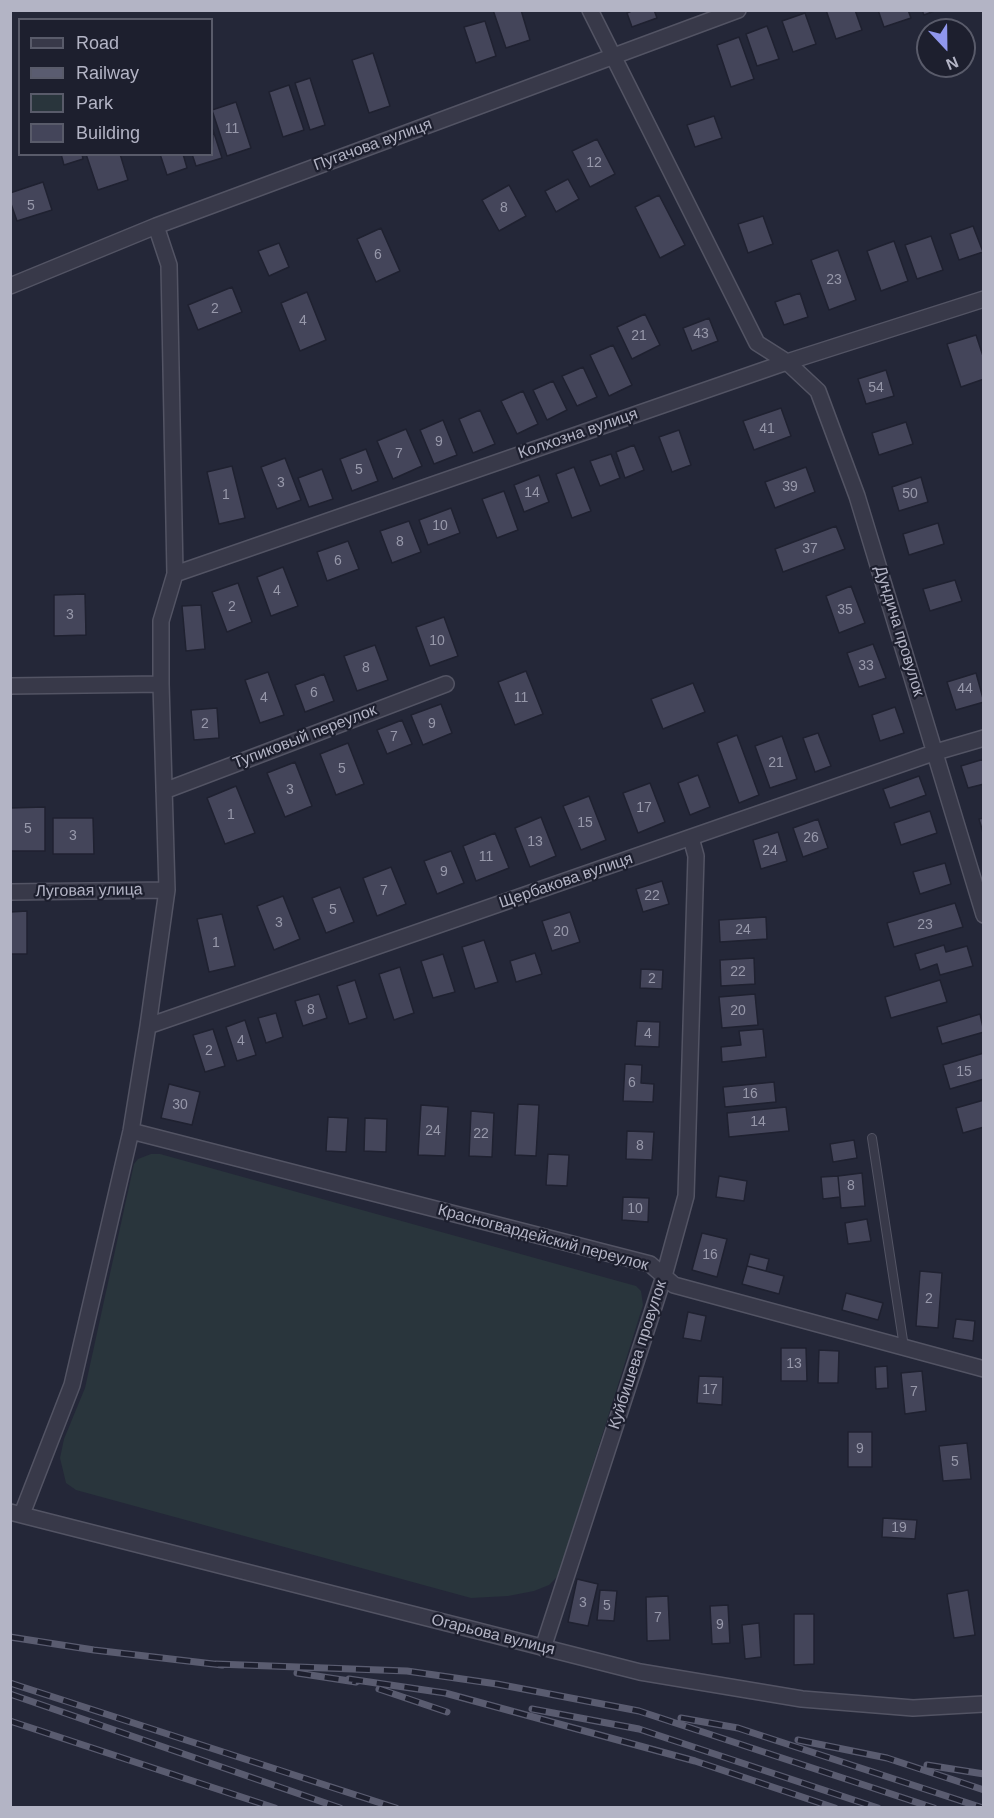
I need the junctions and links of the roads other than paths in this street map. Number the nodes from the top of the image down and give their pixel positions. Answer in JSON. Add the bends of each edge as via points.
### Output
{"nodes":[{"id":1,"x":590,"y":10,"type":"edge"},
{"id":2,"x":738,"y":10,"type":"edge"},
{"id":3,"x":612,"y":56,"type":"junction"},
{"id":4,"x":156,"y":226,"type":"junction"},
{"id":5,"x":10,"y":286,"type":"edge"},
{"id":6,"x":984,"y":299,"type":"edge"},
{"id":7,"x":787,"y":362,"type":"junction"},
{"id":8,"x":175,"y":574,"type":"junction"},
{"id":9,"x":161,"y":684,"type":"junction"},
{"id":10,"x":446,"y":684,"type":"dead end"},
{"id":11,"x":10,"y":686,"type":"edge"},
{"id":12,"x":984,"y":738,"type":"edge"},
{"id":13,"x":936,"y":752,"type":"junction"},
{"id":14,"x":164,"y":791,"type":"junction"},
{"id":15,"x":691,"y":838,"type":"junction"},
{"id":16,"x":167,"y":890,"type":"junction"},
{"id":17,"x":10,"y":892,"type":"edge"},
{"id":18,"x":984,"y":915,"type":"edge"},
{"id":19,"x":148,"y":1026,"type":"junction"},
{"id":20,"x":130,"y":1131,"type":"junction"},
{"id":21,"x":872,"y":1138,"type":"dead end"},
{"id":22,"x":664,"y":1276,"type":"junction"},
{"id":23,"x":904,"y":1348,"type":"junction"},
{"id":24,"x":984,"y":1369,"type":"edge"},
{"id":25,"x":16,"y":1513,"type":"edge"},
{"id":26,"x":543,"y":1648,"type":"junction"},
{"id":27,"x":984,"y":1704,"type":"edge"}],
"edges":[{"from":1,"to":3,"type":"street","name":"Дундича провулок"},
{"from":2,"to":3,"type":"street","name":"Пугачова вулиця"},
{"from":3,"to":4,"type":"street","name":"Пугачова вулиця"},
{"from":3,"to":7,"type":"street","name":"Дундича провулок","via":[[757,343]]},
{"from":4,"to":5,"type":"street","name":"Пугачова вулиця"},
{"from":4,"to":8,"type":"street","via":[[169,265]]},
{"from":6,"to":7,"type":"street","name":"Колхозна вулиця"},
{"from":7,"to":8,"type":"street","name":"Колхозна вулиця"},
{"from":7,"to":13,"type":"street","name":"Дундича провулок","via":[[818,391],[857,496]]},
{"from":8,"to":9,"type":"street","via":[[161,621]]},
{"from":9,"to":11,"type":"street"},
{"from":9,"to":14,"type":"street"},
{"from":10,"to":14,"type":"street","name":"Тупиковый переулок"},
{"from":12,"to":13,"type":"street","name":"Щербакова вулиця"},
{"from":13,"to":15,"type":"street","name":"Щербакова вулиця"},
{"from":13,"to":18,"type":"street","name":"Дундича провулок"},
{"from":14,"to":16,"type":"street"},
{"from":15,"to":19,"type":"street","name":"Щербакова вулиця"},
{"from":15,"to":22,"type":"street","name":"Куйбишева провулок","via":[[696,856],[686,1196]]},
{"from":16,"to":17,"type":"street","name":"Луговая улица"},
{"from":16,"to":19,"type":"street"},
{"from":19,"to":20,"type":"street"},
{"from":20,"to":22,"type":"street","name":"Красногвардейский переулок","via":[[650,1264]]},
{"from":20,"to":25,"type":"street","via":[[72,1385]]},
{"from":21,"to":23,"type":"lane"},
{"from":22,"to":23,"type":"street","name":"Красногвардейский переулок","via":[[674,1285]]},
{"from":22,"to":26,"type":"street","name":"Куйбишева провулок"},
{"from":23,"to":24,"type":"street","name":"Красногвардейский переулок"},
{"from":25,"to":26,"type":"street","name":"Огарьова вулиця"},
{"from":26,"to":27,"type":"street","name":"Огарьова вулиця","via":[[640,1672],[802,1699],[913,1708]]}]}
